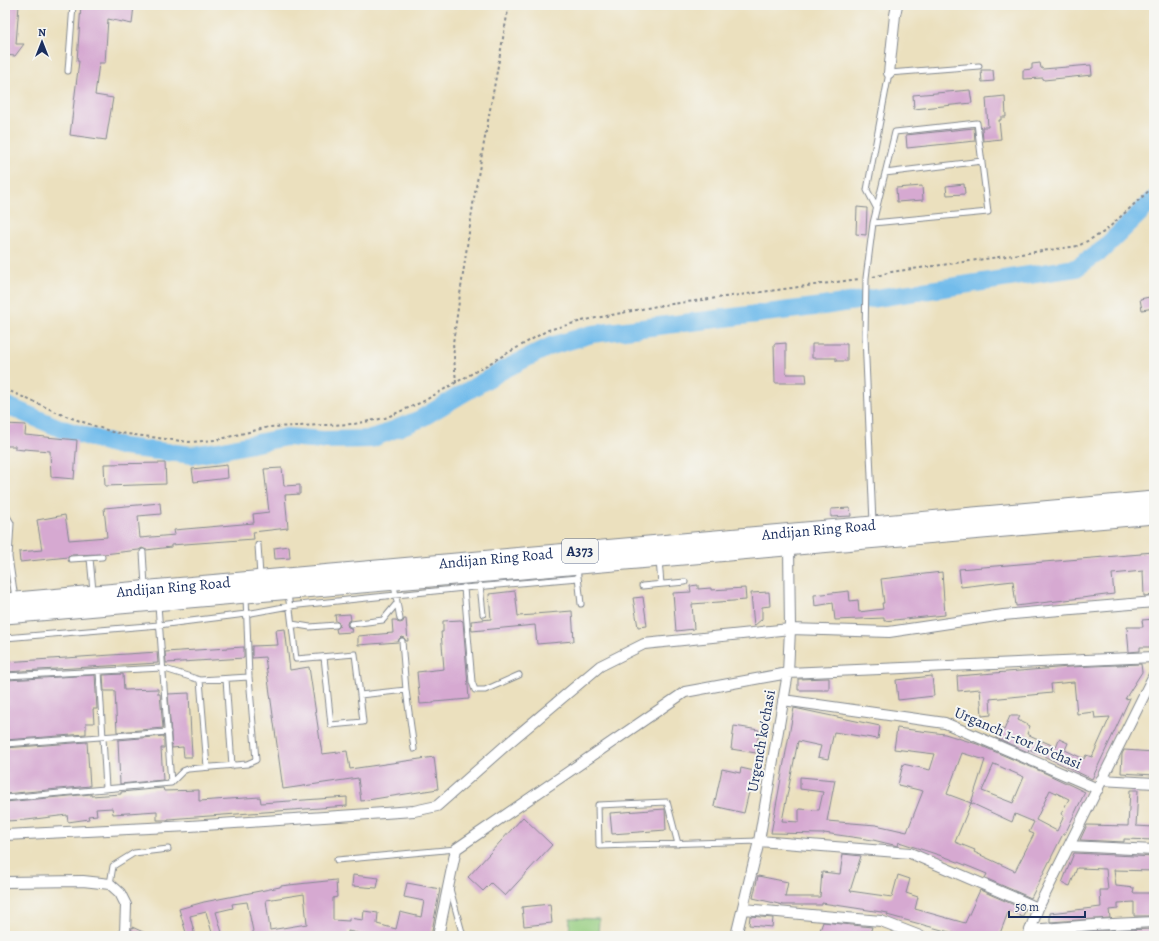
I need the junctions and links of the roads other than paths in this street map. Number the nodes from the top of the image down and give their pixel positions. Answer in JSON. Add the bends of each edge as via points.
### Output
{"nodes":[{"id":1,"x":73,"y":5,"type":"edge"},
{"id":2,"x":897,"y":5,"type":"edge"},
{"id":3,"x":979,"y":66,"type":"dead end"},
{"id":4,"x":68,"y":71,"type":"dead end"},
{"id":5,"x":889,"y":73,"type":"junction"},
{"id":6,"x":982,"y":161,"type":"junction"},
{"id":7,"x":885,"y":173,"type":"junction"},
{"id":8,"x":876,"y":207,"type":"junction"},
{"id":9,"x":872,"y":222,"type":"junction"},
{"id":10,"x":1154,"y":500,"type":"edge"},
{"id":11,"x":5,"y":513,"type":"edge"},
{"id":12,"x":1154,"y":515,"type":"edge"},
{"id":13,"x":873,"y":526,"type":"junction"},
{"id":14,"x":258,"y":545,"type":"dead end"},
{"id":15,"x":789,"y":548,"type":"junction"},
{"id":16,"x":143,"y":552,"type":"dead end"},
{"id":17,"x":102,"y":557,"type":"dead end"},
{"id":18,"x":90,"y":558,"type":"junction"},
{"id":19,"x":71,"y":559,"type":"dead end"},
{"id":20,"x":659,"y":559,"type":"junction"},
{"id":21,"x":577,"y":572,"type":"junction"},
{"id":22,"x":260,"y":579,"type":"junction"},
{"id":23,"x":472,"y":581,"type":"junction"},
{"id":24,"x":685,"y":582,"type":"dead end"},
{"id":25,"x":661,"y":584,"type":"junction"},
{"id":26,"x":642,"y":586,"type":"dead end"},
{"id":27,"x":146,"y":589,"type":"junction"},
{"id":28,"x":395,"y":589,"type":"junction"},
{"id":29,"x":93,"y":594,"type":"junction"},
{"id":30,"x":246,"y":594,"type":"junction"},
{"id":31,"x":288,"y":598,"type":"junction"},
{"id":32,"x":10,"y":602,"type":"edge"},
{"id":33,"x":157,"y":602,"type":"junction"},
{"id":34,"x":1154,"y":602,"type":"edge"},
{"id":35,"x":396,"y":603,"type":"junction"},
{"id":36,"x":581,"y":604,"type":"dead end"},
{"id":37,"x":246,"y":614,"type":"junction"},
{"id":38,"x":483,"y":614,"type":"dead end"},
{"id":39,"x":5,"y":615,"type":"edge"},
{"id":40,"x":400,"y":619,"type":"dead end"},
{"id":41,"x":292,"y":624,"type":"junction"},
{"id":42,"x":351,"y":624,"type":"dead end"},
{"id":43,"x":159,"y":625,"type":"junction"},
{"id":44,"x":336,"y":625,"type":"dead end"},
{"id":45,"x":790,"y":629,"type":"junction"},
{"id":46,"x":5,"y":638,"type":"edge"},
{"id":47,"x":402,"y":641,"type":"dead end"},
{"id":48,"x":324,"y":657,"type":"junction"},
{"id":49,"x":1154,"y":657,"type":"edge"},
{"id":50,"x":162,"y":668,"type":"junction"},
{"id":51,"x":98,"y":671,"type":"junction"},
{"id":52,"x":788,"y":673,"type":"junction"},
{"id":53,"x":519,"y":675,"type":"dead end"},
{"id":54,"x":1154,"y":675,"type":"edge"},
{"id":55,"x":5,"y":676,"type":"edge"},
{"id":56,"x":249,"y":677,"type":"junction"},
{"id":57,"x":226,"y":679,"type":"junction"},
{"id":58,"x":200,"y":680,"type":"junction"},
{"id":59,"x":406,"y":690,"type":"junction"},
{"id":60,"x":360,"y":695,"type":"junction"},
{"id":61,"x":783,"y":700,"type":"junction"},
{"id":62,"x":168,"y":732,"type":"junction"},
{"id":63,"x":102,"y":736,"type":"junction"},
{"id":64,"x":5,"y":744,"type":"edge"},
{"id":65,"x":414,"y":749,"type":"dead end"},
{"id":66,"x":232,"y":766,"type":"junction"},
{"id":67,"x":207,"y":767,"type":"junction"},
{"id":68,"x":1154,"y":783,"type":"edge"},
{"id":69,"x":171,"y":784,"type":"junction"},
{"id":70,"x":1100,"y":784,"type":"junction"},
{"id":71,"x":106,"y":788,"type":"junction"},
{"id":72,"x":5,"y":798,"type":"edge"},
{"id":73,"x":5,"y":835,"type":"edge"},
{"id":74,"x":759,"y":841,"type":"junction"},
{"id":75,"x":678,"y":844,"type":"junction"},
{"id":76,"x":1069,"y":846,"type":"junction"},
{"id":77,"x":168,"y":849,"type":"dead end"},
{"id":78,"x":456,"y":849,"type":"junction"},
{"id":79,"x":1154,"y":850,"type":"edge"},
{"id":80,"x":337,"y":860,"type":"dead end"},
{"id":81,"x":5,"y":882,"type":"edge"},
{"id":82,"x":110,"y":884,"type":"junction"},
{"id":83,"x":449,"y":886,"type":"junction"},
{"id":84,"x":1038,"y":908,"type":"junction"},
{"id":85,"x":742,"y":909,"type":"junction"},
{"id":86,"x":1154,"y":922,"type":"edge"},
{"id":87,"x":1029,"y":933,"type":"edge"},
{"id":88,"x":123,"y":936,"type":"edge"},
{"id":89,"x":438,"y":936,"type":"edge"},
{"id":90,"x":463,"y":936,"type":"edge"},
{"id":91,"x":736,"y":936,"type":"edge"},
{"id":92,"x":920,"y":936,"type":"edge"}],
"edges":[{"from":1,"to":4,"type":"lane"},
{"from":2,"to":5,"type":"street"},
{"from":3,"to":5,"type":"lane"},
{"from":5,"to":8,"type":"lane","via":[[867,190]]},
{"from":6,"to":7,"type":"lane"},
{"from":6,"to":7,"type":"lane","via":[[977,123],[895,132]]},
{"from":6,"to":9,"type":"lane","via":[[988,212]]},
{"from":7,"to":8,"type":"lane"},
{"from":8,"to":9,"type":"lane"},
{"from":9,"to":13,"type":"lane","via":[[866,279],[865,336]]},
{"from":10,"to":13,"type":"highway","name":"Andijan Ring Road","number":"A373"},
{"from":11,"to":32,"type":"lane","via":[[11,523]]},
{"from":12,"to":15,"type":"highway","name":"Andijan Ring Road","number":"A373"},
{"from":13,"to":22,"type":"highway","name":"Andijan Ring Road","number":"A373"},
{"from":14,"to":22,"type":"lane"},
{"from":15,"to":20,"type":"highway","name":"Andijan Ring Road","number":"A373"},
{"from":15,"to":45,"type":"street","name":"Urgench ko'chasi"},
{"from":16,"to":27,"type":"lane"},
{"from":17,"to":18,"type":"lane"},
{"from":18,"to":19,"type":"lane"},
{"from":18,"to":29,"type":"lane"},
{"from":20,"to":21,"type":"highway","name":"Andijan Ring Road","number":"A373"},
{"from":20,"to":25,"type":"lane"},
{"from":21,"to":23,"type":"highway","name":"Andijan Ring Road","number":"A373"},
{"from":21,"to":36,"type":"lane"},
{"from":22,"to":27,"type":"highway","name":"Andijan Ring Road","number":"A373"},
{"from":23,"to":28,"type":"highway","name":"Andijan Ring Road","number":"A373"},
{"from":23,"to":38,"type":"lane"},
{"from":23,"to":53,"type":"lane","via":[[472,682],[475,690],[485,690]]},
{"from":24,"to":25,"type":"lane"},
{"from":25,"to":26,"type":"lane"},
{"from":27,"to":29,"type":"highway","name":"Andijan Ring Road","number":"A373"},
{"from":28,"to":31,"type":"highway","name":"Andijan Ring Road","number":"A373"},
{"from":28,"to":35,"type":"lane"},
{"from":29,"to":32,"type":"highway","name":"Andijan Ring Road","number":"A373"},
{"from":30,"to":31,"type":"highway","name":"Andijan Ring Road","number":"A373"},
{"from":30,"to":33,"type":"highway","name":"Andijan Ring Road","number":"A373"},
{"from":30,"to":37,"type":"lane"},
{"from":31,"to":37,"type":"lane"},
{"from":31,"to":41,"type":"lane"},
{"from":33,"to":39,"type":"highway","name":"Andijan Ring Road","number":"A373"},
{"from":33,"to":43,"type":"lane"},
{"from":34,"to":45,"type":"street","via":[[1003,615],[889,632]]},
{"from":35,"to":40,"type":"lane"},
{"from":35,"to":42,"type":"lane","via":[[383,620]]},
{"from":37,"to":43,"type":"lane"},
{"from":37,"to":56,"type":"lane"},
{"from":41,"to":44,"type":"lane","via":[[310,627]]},
{"from":41,"to":48,"type":"lane","via":[[296,660]]},
{"from":43,"to":46,"type":"lane"},
{"from":43,"to":50,"type":"lane"},
{"from":45,"to":52,"type":"street","name":"Urgench ko'chasi"},
{"from":45,"to":73,"type":"street","via":[[644,644],[600,666],[437,806],[414,810],[190,826]]},
{"from":47,"to":59,"type":"lane"},
{"from":48,"to":60,"type":"lane","via":[[355,654]]},
{"from":48,"to":60,"type":"lane","via":[[331,725],[363,722]]},
{"from":49,"to":52,"type":"street"},
{"from":50,"to":51,"type":"lane"},
{"from":50,"to":58,"type":"lane"},
{"from":50,"to":62,"type":"lane"},
{"from":51,"to":55,"type":"lane"},
{"from":51,"to":63,"type":"lane"},
{"from":52,"to":61,"type":"street","name":"Urgench ko'chasi"},
{"from":52,"to":78,"type":"street","via":[[685,692]]},
{"from":54,"to":70,"type":"street"},
{"from":56,"to":57,"type":"lane"},
{"from":56,"to":66,"type":"lane","via":[[256,760]]},
{"from":57,"to":58,"type":"lane"},
{"from":57,"to":66,"type":"lane"},
{"from":58,"to":67,"type":"lane"},
{"from":59,"to":60,"type":"lane"},
{"from":59,"to":65,"type":"lane"},
{"from":61,"to":70,"type":"street","name":"Urganch 1-tor koʻchasi","via":[[945,723]]},
{"from":61,"to":74,"type":"street","name":"Urgench ko'chasi"},
{"from":62,"to":63,"type":"lane"},
{"from":62,"to":69,"type":"lane"},
{"from":63,"to":64,"type":"lane"},
{"from":63,"to":71,"type":"lane"},
{"from":66,"to":67,"type":"lane"},
{"from":67,"to":69,"type":"lane","via":[[185,770]]},
{"from":68,"to":70,"type":"street","name":"Urganch 1-tor koʻchasi"},
{"from":69,"to":71,"type":"lane"},
{"from":70,"to":76,"type":"street"},
{"from":71,"to":72,"type":"lane"},
{"from":74,"to":75,"type":"lane"},
{"from":74,"to":84,"type":"street","via":[[910,853]]},
{"from":74,"to":85,"type":"street","name":"Urgench ko'chasi"},
{"from":75,"to":75,"type":"lane","via":[[599,846],[598,805],[668,802]]},
{"from":76,"to":79,"type":"street"},
{"from":76,"to":84,"type":"street"},
{"from":77,"to":82,"type":"lane","via":[[134,854],[113,866]]},
{"from":78,"to":80,"type":"lane"},
{"from":78,"to":83,"type":"street"},
{"from":81,"to":82,"type":"street","via":[[83,881]]},
{"from":82,"to":88,"type":"street","via":[[120,893],[126,905]]},
{"from":83,"to":89,"type":"street"},
{"from":83,"to":90,"type":"lane"},
{"from":84,"to":87,"type":"street"},
{"from":85,"to":91,"type":"street","name":"Urgench ko'chasi"},
{"from":85,"to":92,"type":"street","via":[[881,921]]},
{"from":86,"to":87,"type":"street","via":[[1093,924]]}]}
